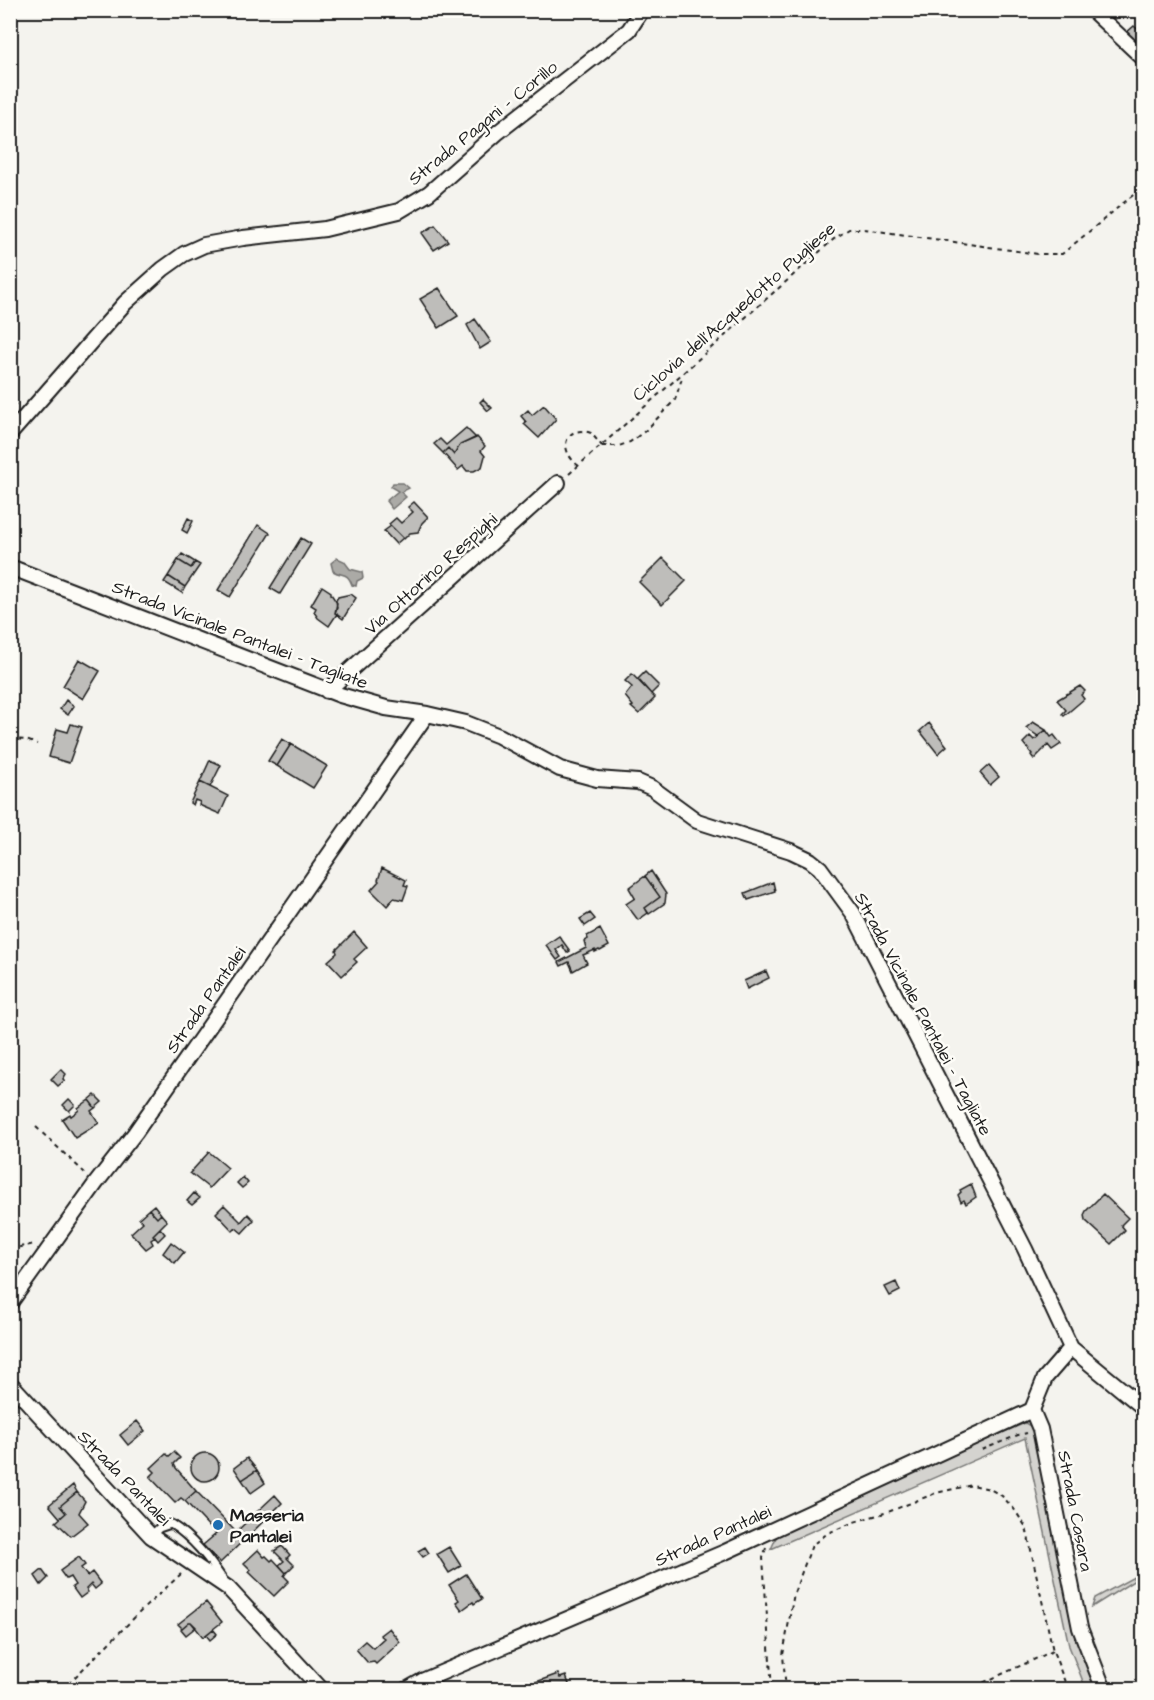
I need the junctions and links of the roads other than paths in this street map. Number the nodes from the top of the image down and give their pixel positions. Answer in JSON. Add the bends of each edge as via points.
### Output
{"nodes":[{"id":1,"x":642,"y":10,"type":"edge"},
{"id":2,"x":1092,"y":10,"type":"edge"},
{"id":3,"x":1143,"y":59,"type":"edge"},
{"id":4,"x":10,"y":434,"type":"edge"},
{"id":5,"x":558,"y":483,"type":"road end"},
{"id":6,"x":10,"y":567,"type":"edge"},
{"id":7,"x":327,"y":691,"type":"junction"},
{"id":8,"x":427,"y":714,"type":"junction"},
{"id":9,"x":10,"y":1303,"type":"edge"},
{"id":10,"x":1071,"y":1348,"type":"junction"},
{"id":11,"x":10,"y":1383,"type":"edge"},
{"id":12,"x":1143,"y":1408,"type":"edge"},
{"id":13,"x":1032,"y":1410,"type":"junction"},
{"id":14,"x":150,"y":1536,"type":"junction"},
{"id":15,"x":228,"y":1588,"type":"junction"},
{"id":16,"x":322,"y":1689,"type":"edge"},
{"id":17,"x":406,"y":1689,"type":"edge"},
{"id":18,"x":1104,"y":1689,"type":"edge"}],
"edges":[{"from":1,"to":4,"type":"street","name":"Strada Pagani - Corillo","via":[[629,30],[496,134],[429,193],[399,211],[325,229],[204,245],[163,268],[125,303]]},
{"from":2,"to":3,"type":"street"},
{"from":5,"to":7,"type":"street","name":"Via Ottorino Respighi"},
{"from":6,"to":7,"type":"street","name":"Strada Vicinale Pantalei - Tagliate"},
{"from":7,"to":8,"type":"street","name":"Strada Vicinale Pantalei - Tagliate","via":[[386,708]]},
{"from":8,"to":9,"type":"street","name":"Strada Pantalei","via":[[135,1133]]},
{"from":8,"to":10,"type":"street","name":"Strada Vicinale Pantalei - Tagliate","via":[[499,736],[560,769],[597,779],[638,782],[697,821],[797,853],[820,868],[853,913],[1025,1249]]},
{"from":10,"to":12,"type":"street"},
{"from":10,"to":13,"type":"street","via":[[1045,1378]]},
{"from":11,"to":14,"type":"street","name":"Strada Pantalei"},
{"from":13,"to":17,"type":"street","name":"Strada Pantalei","via":[[769,1532]]},
{"from":13,"to":18,"type":"street","name":"Strada Casara","via":[[1041,1429],[1080,1628]]},
{"from":14,"to":15,"type":"street","name":"Strada Pantalei"},
{"from":14,"to":15,"type":"lane","via":[[171,1524],[211,1563]]},
{"from":15,"to":16,"type":"street","name":"Strada Pantalei"}]}
